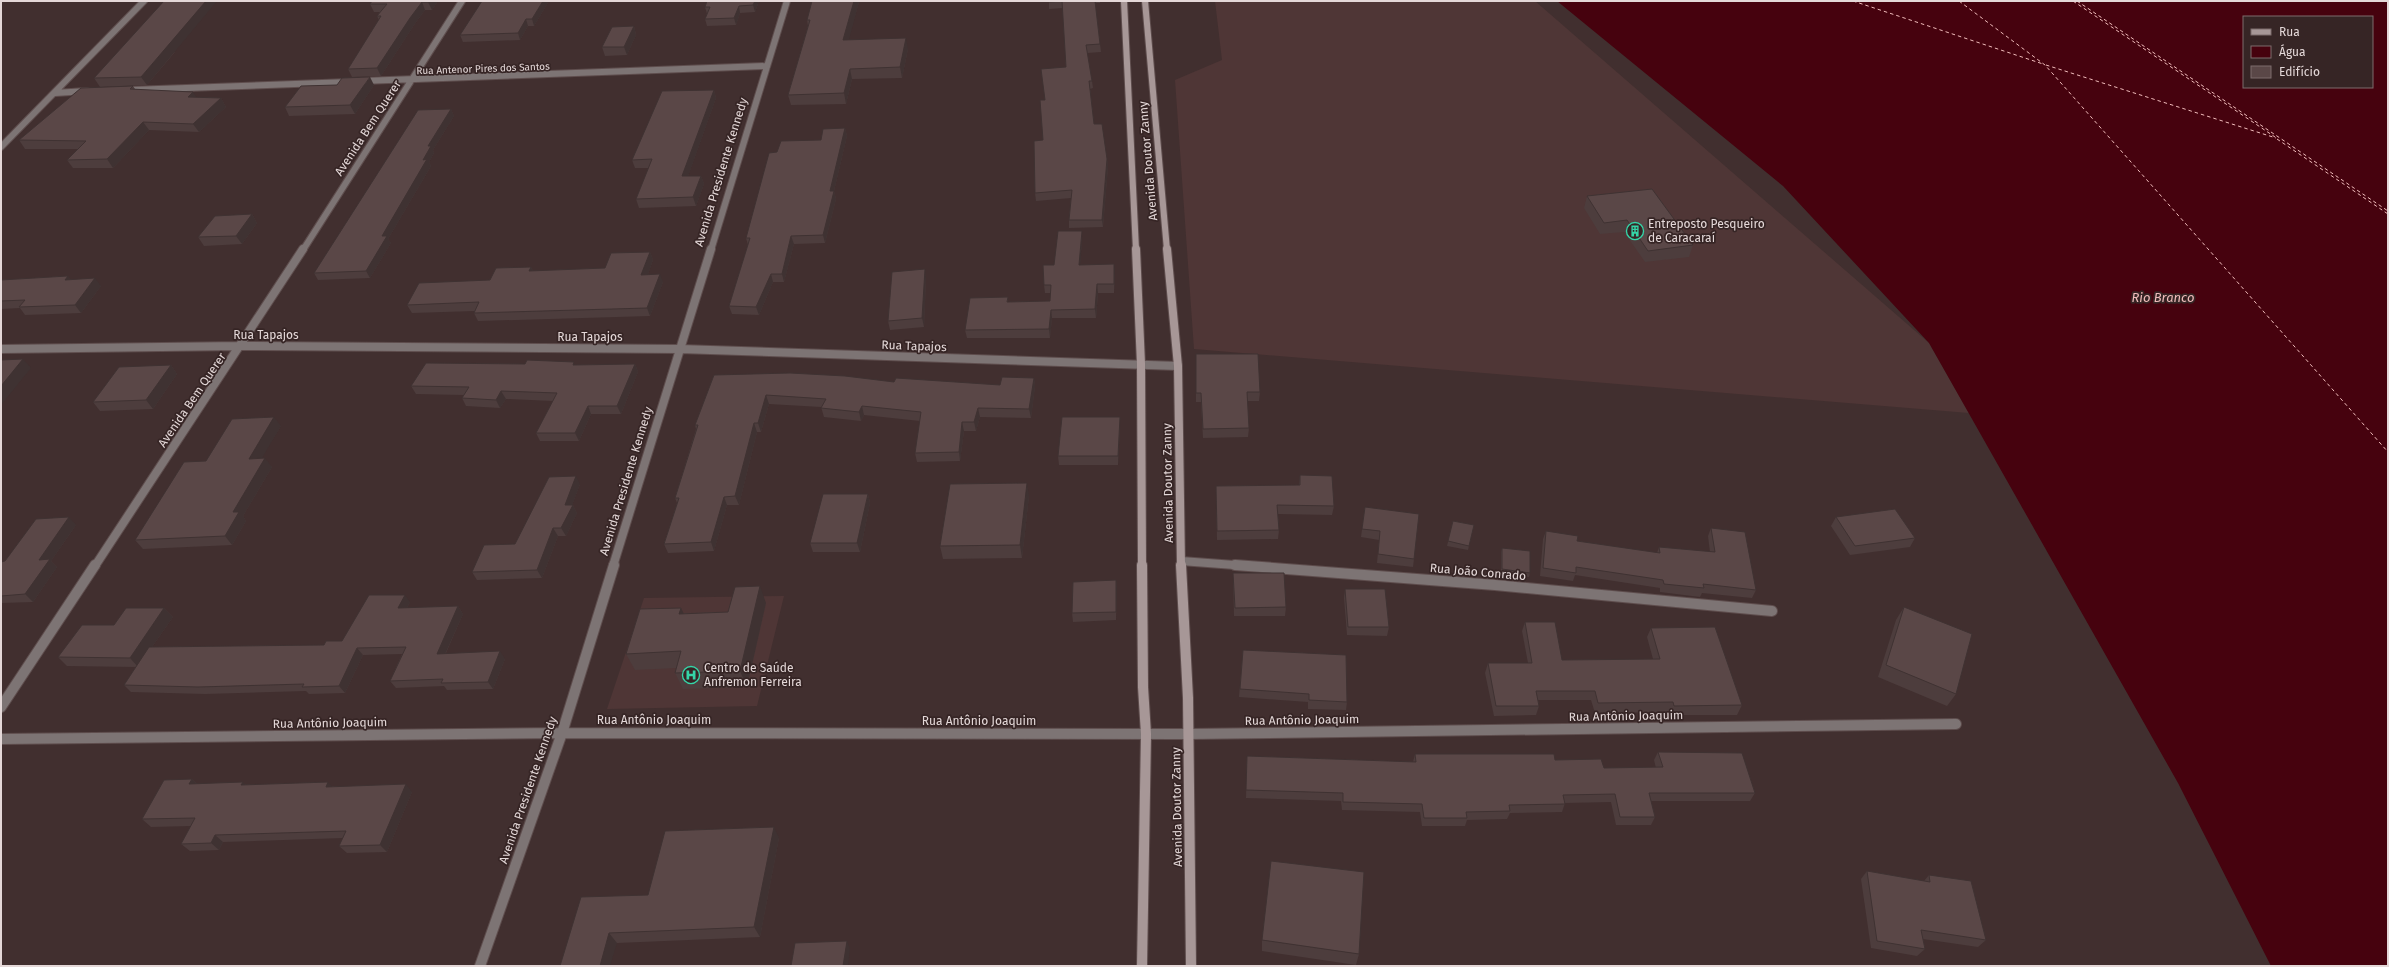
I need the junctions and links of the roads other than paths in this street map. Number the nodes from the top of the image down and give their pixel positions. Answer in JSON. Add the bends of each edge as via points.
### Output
{"nodes":[{"id":1,"x":144,"y":1,"type":"edge"},
{"id":2,"x":462,"y":1,"type":"edge"},
{"id":3,"x":787,"y":1,"type":"edge"},
{"id":4,"x":1124,"y":1,"type":"edge"},
{"id":5,"x":1145,"y":1,"type":"edge"},
{"id":6,"x":767,"y":66,"type":"junction"},
{"id":7,"x":412,"y":79,"type":"junction"},
{"id":8,"x":127,"y":90,"type":"edge"},
{"id":9,"x":95,"y":91,"type":"edge"},
{"id":10,"x":55,"y":93,"type":"junction"},
{"id":11,"x":1,"y":147,"type":"edge"},
{"id":12,"x":241,"y":346,"type":"junction"},
{"id":13,"x":1,"y":349,"type":"edge"},
{"id":14,"x":680,"y":349,"type":"junction"},
{"id":15,"x":1141,"y":364,"type":"junction"},
{"id":16,"x":1178,"y":366,"type":"junction"},
{"id":17,"x":1181,"y":561,"type":"junction"},
{"id":18,"x":1772,"y":611,"type":"dead end"},
{"id":19,"x":1,"y":707,"type":"edge"},
{"id":20,"x":1956,"y":724,"type":"dead end"},
{"id":21,"x":562,"y":733,"type":"junction"},
{"id":22,"x":1146,"y":734,"type":"junction"},
{"id":23,"x":1188,"y":734,"type":"junction"},
{"id":24,"x":1,"y":739,"type":"edge"},
{"id":25,"x":480,"y":966,"type":"edge"},
{"id":26,"x":1142,"y":966,"type":"edge"},
{"id":27,"x":1191,"y":966,"type":"edge"}],
"edges":[{"from":1,"to":10,"type":"street"},
{"from":2,"to":7,"type":"street","name":"Avenida Bem Querer"},
{"from":3,"to":6,"type":"street","name":"Avenida Presidente Kennedy"},
{"from":4,"to":15,"type":"street","name":"Avenida Doutor Zanny"},
{"from":5,"to":16,"type":"street","name":"Avenida Doutor Zanny"},
{"from":6,"to":7,"type":"street","name":"Rua Antenor Pires dos Santos"},
{"from":6,"to":14,"type":"street","name":"Avenida Presidente Kennedy"},
{"from":7,"to":8,"type":"street","name":"Rua Antenor Pires dos Santos"},
{"from":7,"to":12,"type":"street","name":"Avenida Bem Querer"},
{"from":9,"to":10,"type":"street"},
{"from":10,"to":11,"type":"street"},
{"from":12,"to":13,"type":"street","name":"Rua Tapajos"},
{"from":12,"to":14,"type":"street","name":"Rua Tapajos"},
{"from":12,"to":19,"type":"street","name":"Avenida Bem Querer"},
{"from":14,"to":15,"type":"street","name":"Rua Tapajos"},
{"from":14,"to":21,"type":"street","name":"Avenida Presidente Kennedy"},
{"from":15,"to":16,"type":"street","name":"Rua Tapajos"},
{"from":15,"to":22,"type":"street","name":"Avenida Doutor Zanny","via":[[1143,687]]},
{"from":16,"to":17,"type":"street","name":"Avenida Doutor Zanny"},
{"from":17,"to":18,"type":"street","name":"Rua João Conrado","via":[[1495,585]]},
{"from":17,"to":23,"type":"street","name":"Avenida Doutor Zanny"},
{"from":20,"to":23,"type":"street","name":"Rua Antônio Joaquim"},
{"from":21,"to":22,"type":"street","name":"Rua Antônio Joaquim"},
{"from":21,"to":24,"type":"street","name":"Rua Antônio Joaquim"},
{"from":21,"to":25,"type":"street","name":"Avenida Presidente Kennedy"},
{"from":22,"to":23,"type":"street","name":"Rua Antônio Joaquim"},
{"from":22,"to":26,"type":"street","name":"Avenida Doutor Zanny"},
{"from":23,"to":27,"type":"street","name":"Avenida Doutor Zanny"}]}
